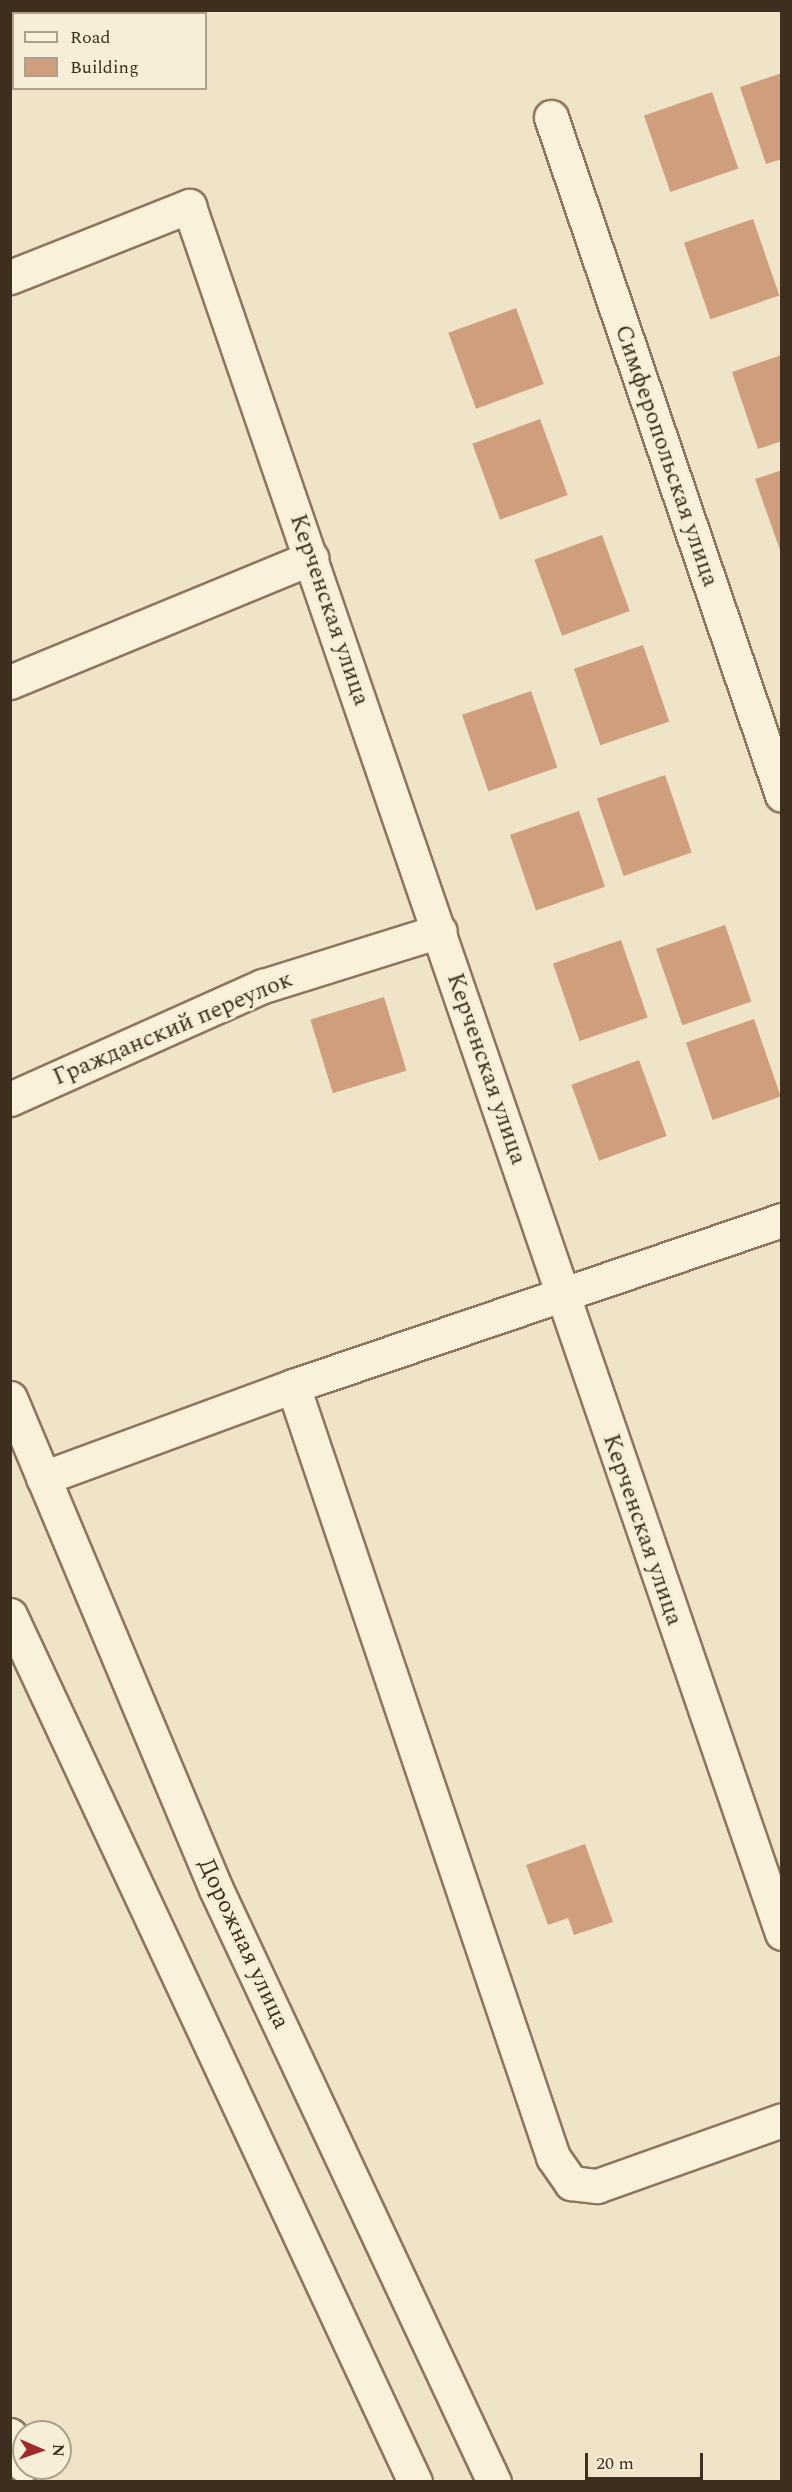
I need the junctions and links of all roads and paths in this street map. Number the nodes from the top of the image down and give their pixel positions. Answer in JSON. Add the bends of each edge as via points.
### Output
{"nodes":[{"id":1,"x":551,"y":117,"type":"dead end"},
{"id":2,"x":10,"y":277,"type":"edge"},
{"id":3,"x":311,"y":558,"type":"junction"},
{"id":4,"x":10,"y":682,"type":"edge"},
{"id":5,"x":782,"y":795,"type":"edge"},
{"id":6,"x":440,"y":931,"type":"junction"},
{"id":7,"x":10,"y":1098,"type":"edge"},
{"id":8,"x":782,"y":1220,"type":"edge"},
{"id":9,"x":562,"y":1297,"type":"junction"},
{"id":10,"x":293,"y":1386,"type":"junction"},
{"id":11,"x":10,"y":1398,"type":"edge"},
{"id":12,"x":43,"y":1478,"type":"junction"},
{"id":13,"x":10,"y":1615,"type":"edge"},
{"id":14,"x":782,"y":1934,"type":"edge"},
{"id":15,"x":782,"y":2121,"type":"edge"},
{"id":16,"x":415,"y":2481,"type":"edge"},
{"id":17,"x":494,"y":2481,"type":"edge"}],
"edges":[{"from":1,"to":5,"type":"street","name":"Симферопольская улица"},
{"from":2,"to":3,"type":"street","name":"Керченская улица","via":[[189,206]]},
{"from":3,"to":4,"type":"street"},
{"from":3,"to":6,"type":"street","name":"Керченская улица"},
{"from":6,"to":7,"type":"street","name":"Гражданский переулок","via":[[263,986]]},
{"from":6,"to":9,"type":"street","name":"Керченская улица"},
{"from":8,"to":9,"type":"street"},
{"from":9,"to":10,"type":"street"},
{"from":9,"to":14,"type":"street","name":"Керченская улица"},
{"from":10,"to":12,"type":"street"},
{"from":10,"to":15,"type":"street","via":[[554,2157],[571,2183],[597,2186]]},
{"from":11,"to":12,"type":"street","name":"Дорожная улица"},
{"from":12,"to":17,"type":"street","name":"Дорожная улица","via":[[216,1889]]},
{"from":13,"to":16,"type":"street"}]}
